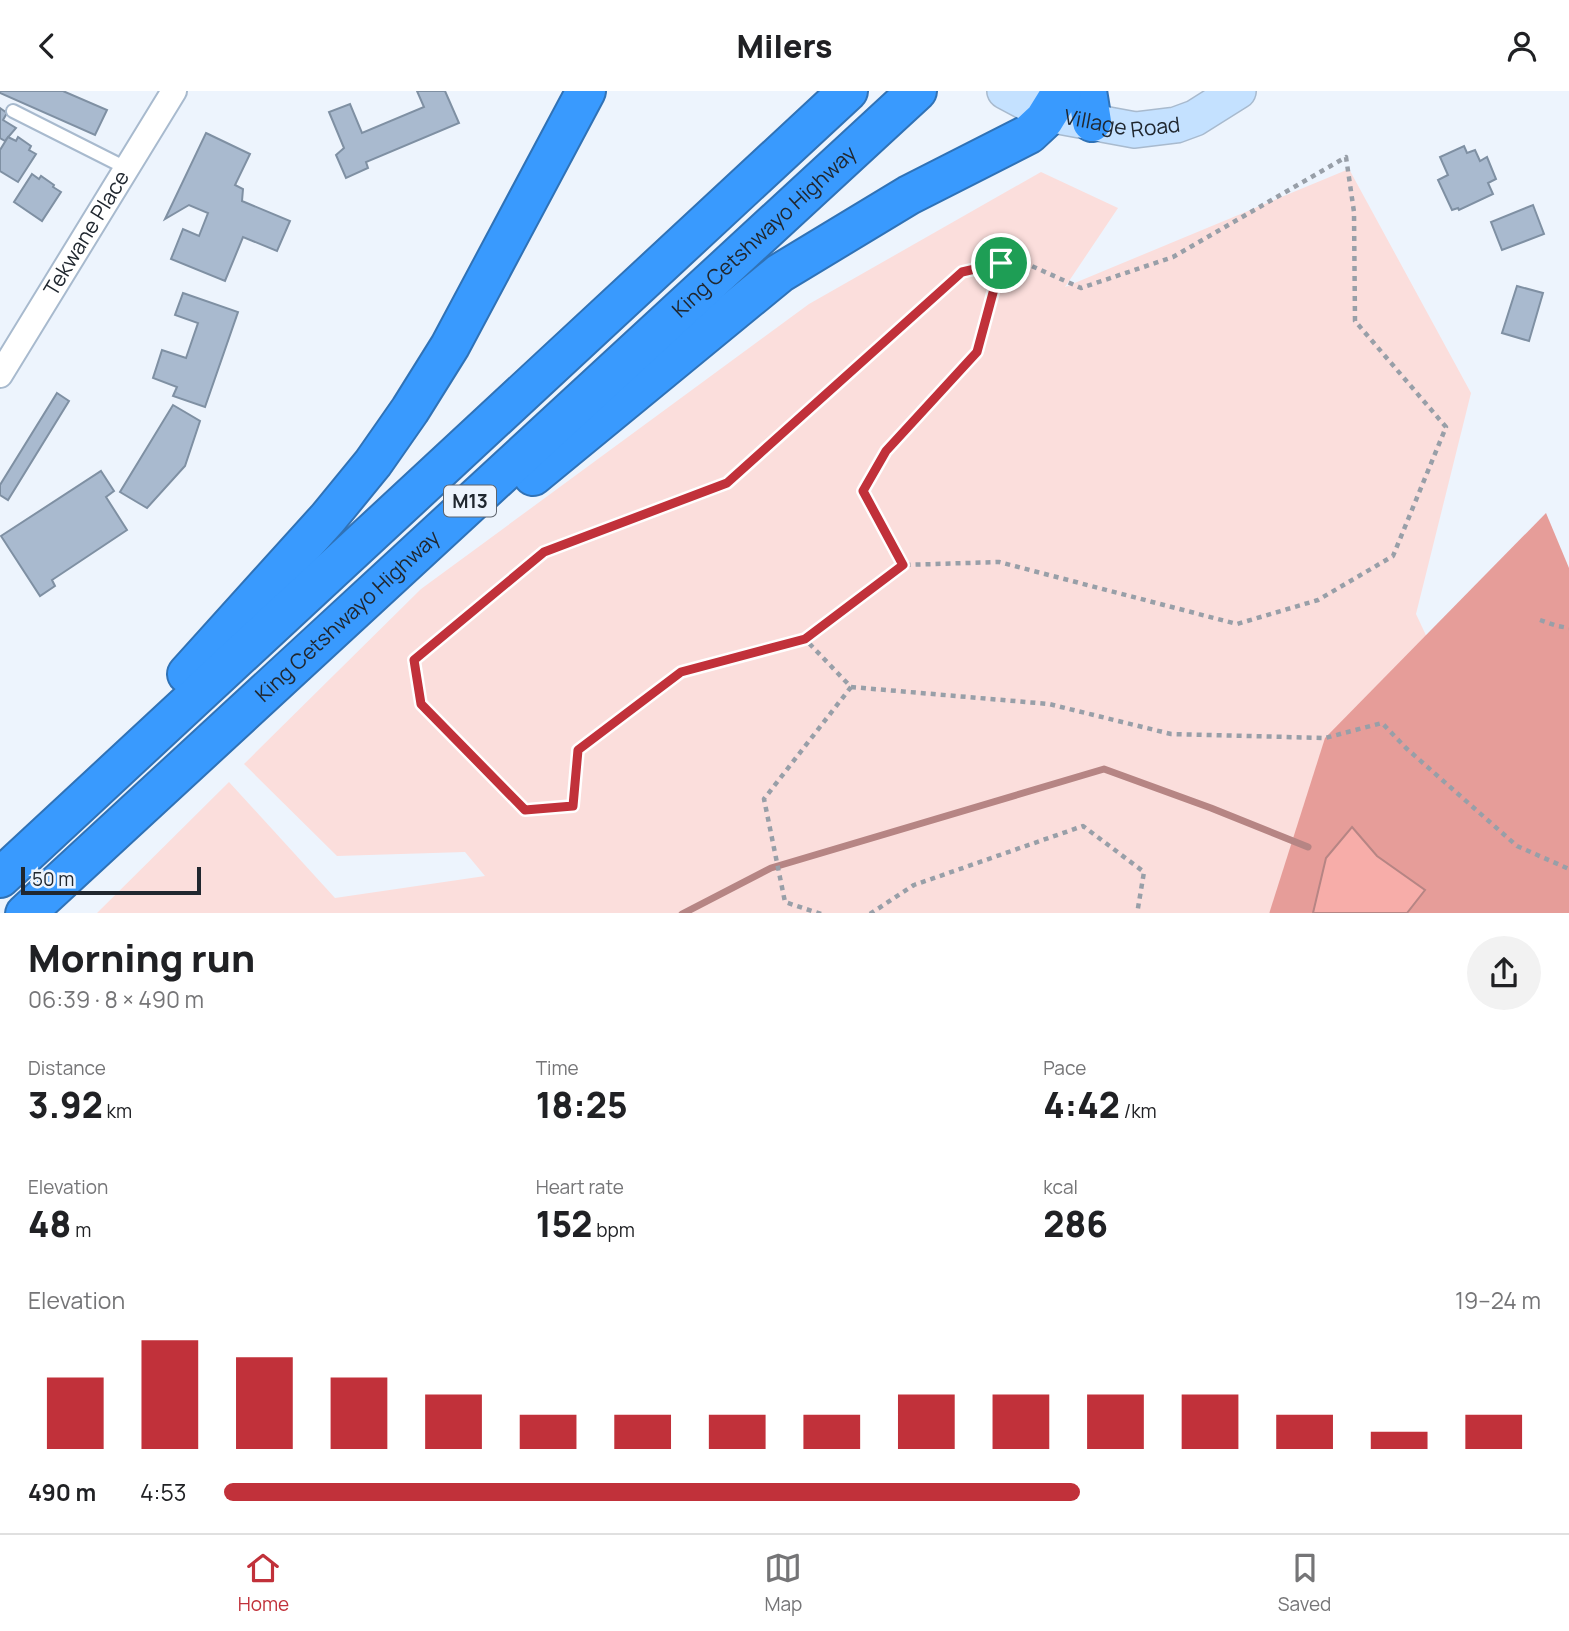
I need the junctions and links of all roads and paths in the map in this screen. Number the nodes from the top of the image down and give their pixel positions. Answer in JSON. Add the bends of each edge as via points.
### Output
{"nodes":[{"id":1,"x":174,"y":91,"type":"edge"},
{"id":2,"x":586,"y":91,"type":"edge"},
{"id":3,"x":848,"y":91,"type":"edge"},
{"id":4,"x":917,"y":91,"type":"edge"},
{"id":5,"x":1238,"y":91,"type":"edge"},
{"id":6,"x":1034,"y":99,"type":"edge"},
{"id":7,"x":1090,"y":106,"type":"edge"},
{"id":8,"x":13,"y":111,"type":"dead end"},
{"id":9,"x":128,"y":169,"type":"junction"},
{"id":10,"x":1001,"y":263,"type":"junction"},
{"id":11,"x":0,"y":375,"type":"edge"},
{"id":12,"x":903,"y":565,"type":"junction"},
{"id":13,"x":383,"y":582,"type":"junction"},
{"id":14,"x":1540,"y":620,"type":"dead end"},
{"id":15,"x":1569,"y":628,"type":"edge"},
{"id":16,"x":805,"y":639,"type":"junction"},
{"id":17,"x":851,"y":687,"type":"junction"},
{"id":18,"x":1569,"y":869,"type":"edge"},
{"id":19,"x":7,"y":871,"type":"edge"},
{"id":20,"x":25,"y":913,"type":"edge"},
{"id":21,"x":821,"y":913,"type":"edge"},
{"id":22,"x":870,"y":913,"type":"edge"},
{"id":23,"x":1136,"y":913,"type":"edge"}],
"edges":[{"from":1,"to":9,"type":"street","name":"Tekwane Place"},
{"from":2,"to":19,"type":"highway","via":[[450,346],[373,463]]},
{"from":3,"to":19,"type":"highway","name":"King Cetshwayo Highway","number":"M13"},
{"from":4,"to":13,"type":"highway","name":"King Cetshwayo Highway","number":"M13"},
{"from":5,"to":7,"type":"street","name":"Village Road","via":[[1176,125],[1135,130]]},
{"from":6,"to":7,"type":"street","name":"Village Road"},
{"from":6,"to":13,"type":"highway","via":[[1029,134],[865,220],[780,273],[517,489]]},
{"from":8,"to":9,"type":"lane"},
{"from":9,"to":11,"type":"street","name":"Tekwane Place"},
{"from":10,"to":12,"type":"path","via":[[977,352],[886,451],[863,491]]},
{"from":10,"to":12,"type":"path","via":[[1016,259],[1081,288],[1173,257],[1346,157],[1354,212],[1356,321],[1446,427],[1393,556],[1318,600],[1237,624],[999,562]]},
{"from":10,"to":16,"type":"path","via":[[962,272],[727,483],[544,552],[414,660],[421,704],[525,810],[573,806],[578,750],[681,672]]},
{"from":12,"to":16,"type":"path"},
{"from":13,"to":20,"type":"highway","name":"King Cetshwayo Highway","number":"M13"},
{"from":14,"to":15,"type":"path"},
{"from":16,"to":17,"type":"path"},
{"from":17,"to":18,"type":"path","via":[[1049,704],[1171,734],[1325,738],[1382,723],[1517,846]]},
{"from":17,"to":21,"type":"path","via":[[764,799],[785,902]]},
{"from":22,"to":23,"type":"path","via":[[914,885],[1083,826],[1144,872]]}]}
